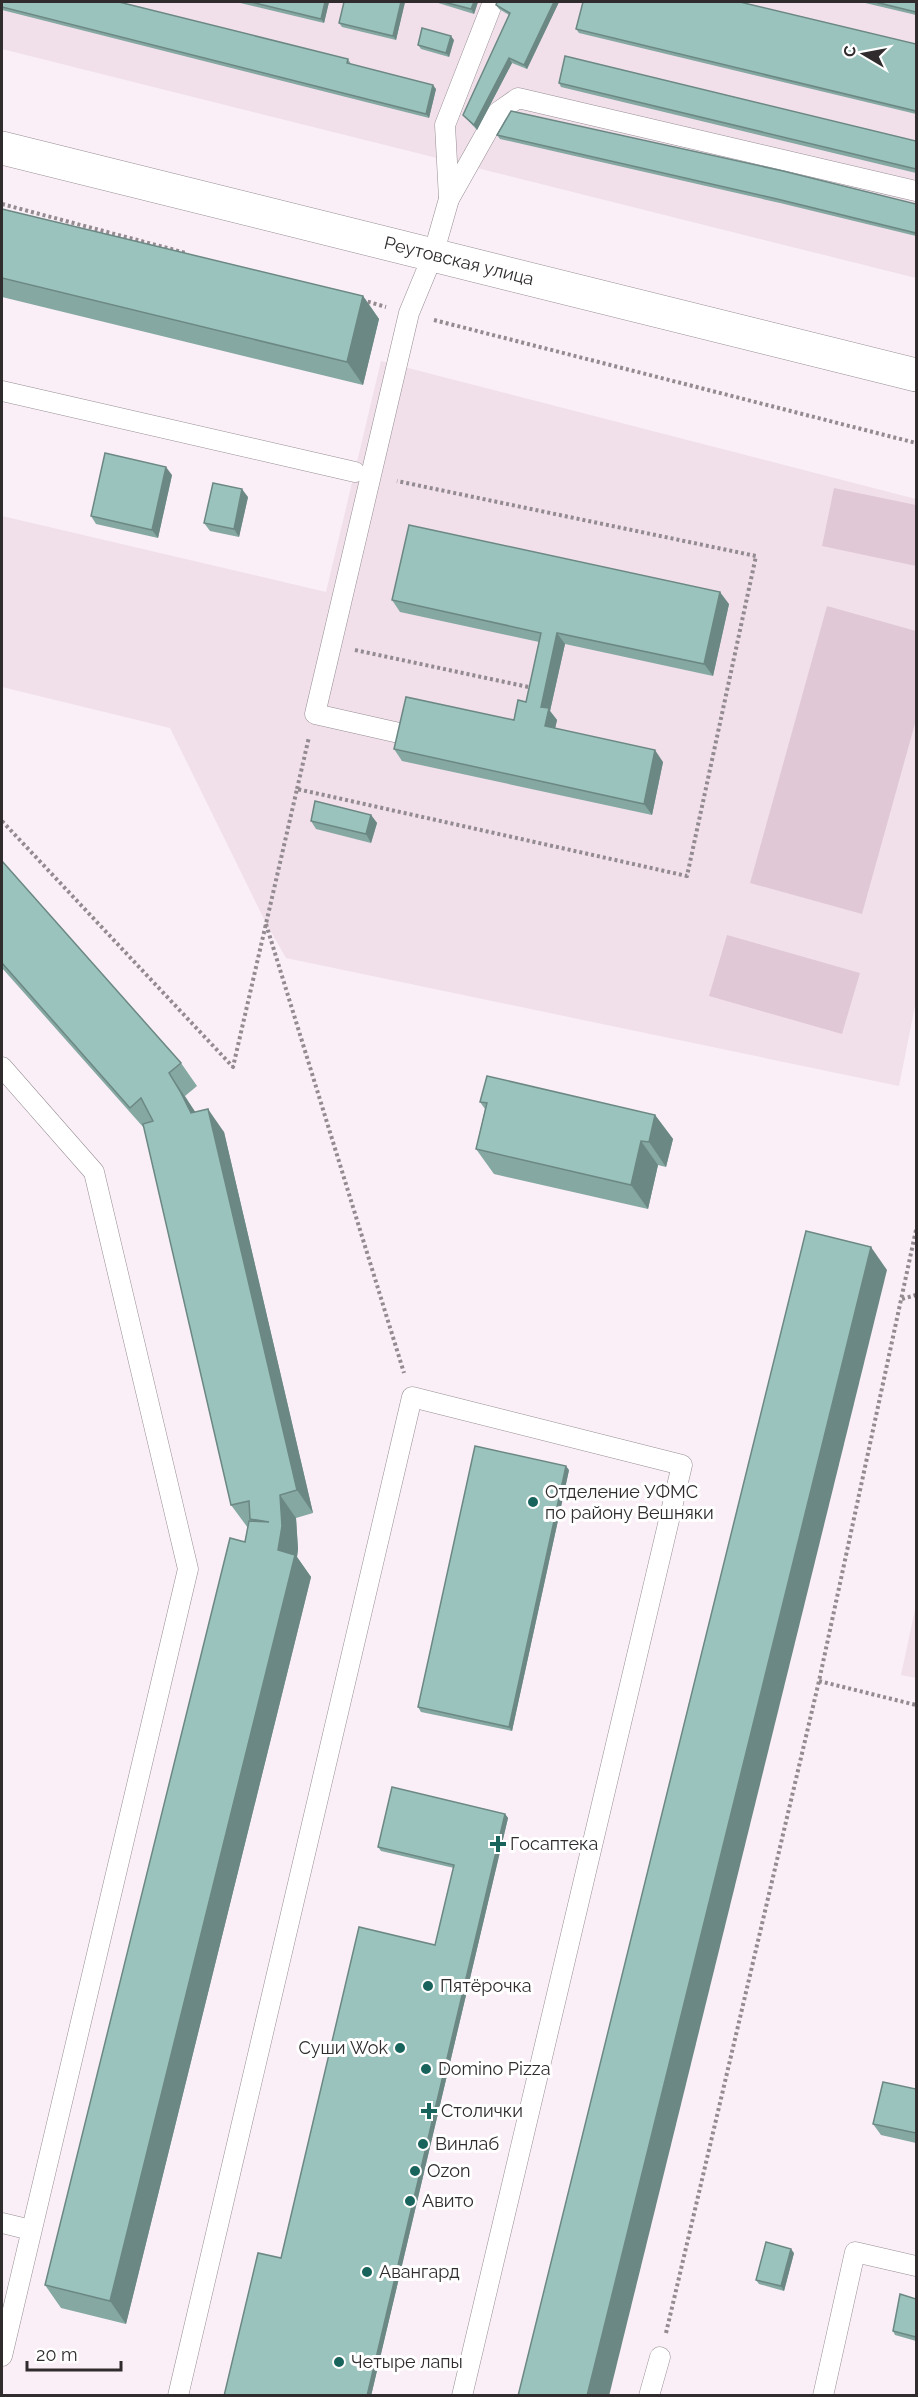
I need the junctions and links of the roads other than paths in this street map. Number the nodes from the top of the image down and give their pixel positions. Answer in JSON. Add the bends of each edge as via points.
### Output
{"nodes":[{"id":1,"x":493,"y":2,"type":"edge"},
{"id":2,"x":2,"y":148,"type":"edge"},
{"id":3,"x":916,"y":191,"type":"edge"},
{"id":4,"x":449,"y":199,"type":"junction"},
{"id":5,"x":433,"y":255,"type":"junction"},
{"id":6,"x":916,"y":375,"type":"edge"},
{"id":7,"x":2,"y":391,"type":"edge"},
{"id":8,"x":363,"y":474,"type":"junction"},
{"id":9,"x":408,"y":735,"type":"edge"},
{"id":10,"x":2,"y":1067,"type":"edge"},
{"id":11,"x":2,"y":2223,"type":"edge"},
{"id":12,"x":31,"y":2230,"type":"junction"},
{"id":13,"x":916,"y":2266,"type":"edge"},
{"id":14,"x":2,"y":2356,"type":"edge"},
{"id":15,"x":660,"y":2357,"type":"road end"},
{"id":16,"x":178,"y":2396,"type":"edge"},
{"id":17,"x":462,"y":2396,"type":"edge"},
{"id":18,"x":650,"y":2396,"type":"edge"},
{"id":19,"x":824,"y":2396,"type":"edge"}],
"edges":[{"from":1,"to":4,"type":"lane","via":[[446,125]]},
{"from":2,"to":5,"type":"street","name":"Реутовская улица"},
{"from":3,"to":4,"type":"lane","via":[[518,98],[498,112]]},
{"from":4,"to":5,"type":"lane"},
{"from":5,"to":6,"type":"street","name":"Реутовская улица"},
{"from":5,"to":8,"type":"lane","via":[[409,313]]},
{"from":7,"to":8,"type":"lane"},
{"from":8,"to":9,"type":"lane","via":[[315,714]]},
{"from":10,"to":12,"type":"lane","via":[[94,1172],[188,1569]]},
{"from":11,"to":12,"type":"lane"},
{"from":12,"to":14,"type":"lane"},
{"from":13,"to":19,"type":"lane","via":[[855,2252]]},
{"from":15,"to":18,"type":"lane"},
{"from":16,"to":17,"type":"lane","via":[[412,1397],[682,1465]]}]}
